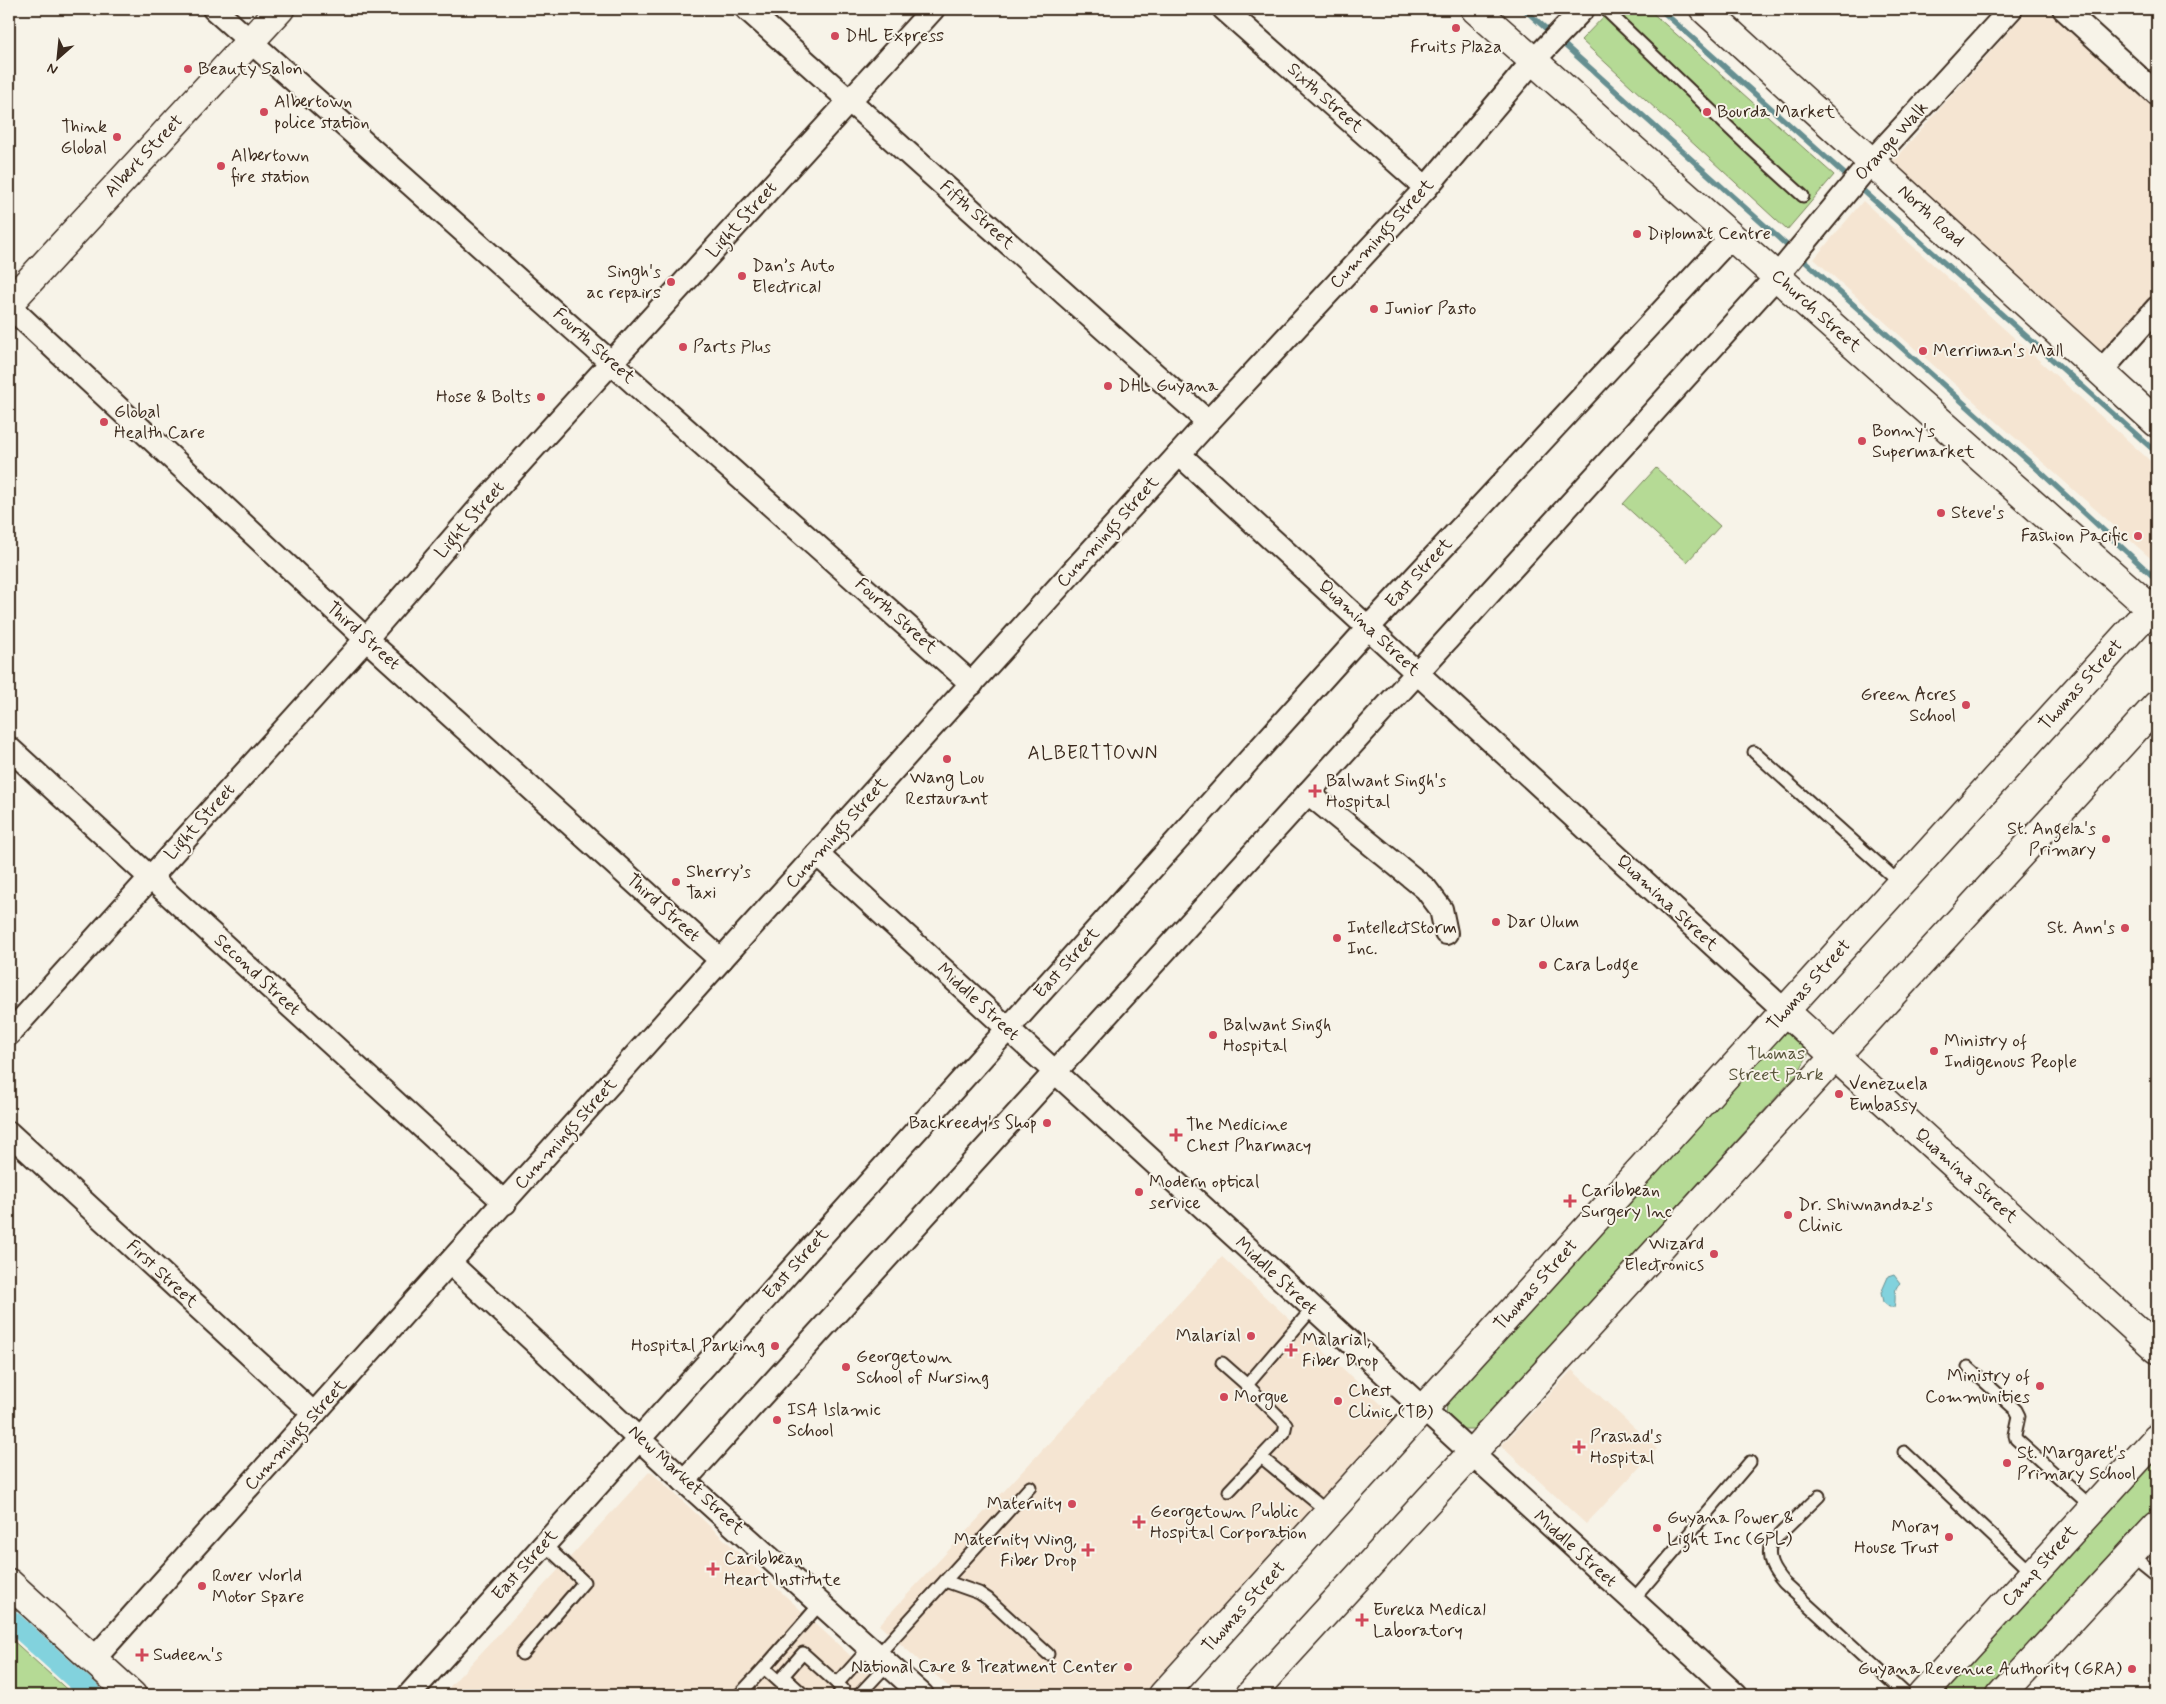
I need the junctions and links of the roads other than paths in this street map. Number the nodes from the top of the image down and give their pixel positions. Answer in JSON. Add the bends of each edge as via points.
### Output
{"nodes":[{"id":1,"x":214,"y":9,"type":"edge"},
{"id":2,"x":280,"y":9,"type":"edge"},
{"id":3,"x":747,"y":9,"type":"edge"},
{"id":4,"x":933,"y":9,"type":"edge"},
{"id":5,"x":1224,"y":9,"type":"edge"},
{"id":6,"x":1475,"y":9,"type":"edge"},
{"id":7,"x":1583,"y":9,"type":"edge"},
{"id":8,"x":1605,"y":9,"type":"edge"},
{"id":9,"x":1704,"y":9,"type":"edge"},
{"id":10,"x":2011,"y":9,"type":"edge"},
{"id":11,"x":2064,"y":9,"type":"edge"},
{"id":12,"x":250,"y":40,"type":"junction"},
{"id":13,"x":1533,"y":60,"type":"junction"},
{"id":14,"x":2157,"y":94,"type":"edge"},
{"id":15,"x":850,"y":101,"type":"junction"},
{"id":16,"x":1872,"y":162,"type":"junction"},
{"id":17,"x":1426,"y":188,"type":"junction"},
{"id":18,"x":1803,"y":196,"type":"dead end"},
{"id":19,"x":1732,"y":236,"type":"junction"},
{"id":20,"x":1777,"y":276,"type":"junction"},
{"id":21,"x":9,"y":305,"type":"edge"},
{"id":22,"x":2157,"y":308,"type":"edge"},
{"id":23,"x":612,"y":362,"type":"junction"},
{"id":24,"x":2101,"y":371,"type":"junction"},
{"id":25,"x":1208,"y":422,"type":"junction"},
{"id":26,"x":2157,"y":423,"type":"edge"},
{"id":27,"x":1179,"y":454,"type":"junction"},
{"id":28,"x":2154,"y":611,"type":"edge"},
{"id":29,"x":1368,"y":628,"type":"junction"},
{"id":30,"x":366,"y":640,"type":"junction"},
{"id":31,"x":1417,"y":673,"type":"junction"},
{"id":32,"x":972,"y":684,"type":"junction"},
{"id":33,"x":2157,"y":705,"type":"edge"},
{"id":34,"x":9,"y":748,"type":"edge"},
{"id":35,"x":1754,"y":752,"type":"dead end"},
{"id":36,"x":1308,"y":793,"type":"junction"},
{"id":37,"x":818,"y":855,"type":"junction"},
{"id":38,"x":150,"y":878,"type":"junction"},
{"id":39,"x":1901,"y":884,"type":"junction"},
{"id":40,"x":1446,"y":933,"type":"dead end"},
{"id":41,"x":721,"y":960,"type":"junction"},
{"id":42,"x":1785,"y":1011,"type":"junction"},
{"id":43,"x":1008,"y":1029,"type":"junction"},
{"id":44,"x":9,"y":1034,"type":"edge"},
{"id":45,"x":1835,"y":1057,"type":"junction"},
{"id":46,"x":1055,"y":1072,"type":"junction"},
{"id":47,"x":9,"y":1133,"type":"edge"},
{"id":48,"x":505,"y":1203,"type":"junction"},
{"id":49,"x":450,"y":1264,"type":"junction"},
{"id":50,"x":1312,"y":1309,"type":"junction"},
{"id":51,"x":2157,"y":1349,"type":"edge"},
{"id":52,"x":1222,"y":1363,"type":"dead end"},
{"id":53,"x":1968,"y":1367,"type":"dead end"},
{"id":54,"x":1247,"y":1385,"type":"junction"},
{"id":55,"x":1423,"y":1409,"type":"junction"},
{"id":56,"x":314,"y":1414,"type":"junction"},
{"id":57,"x":640,"y":1438,"type":"junction"},
{"id":58,"x":2157,"y":1438,"type":"edge"},
{"id":59,"x":1904,"y":1452,"type":"dead end"},
{"id":60,"x":1472,"y":1454,"type":"junction"},
{"id":61,"x":1261,"y":1457,"type":"junction"},
{"id":62,"x":1750,"y":1462,"type":"dead end"},
{"id":63,"x":684,"y":1481,"type":"junction"},
{"id":64,"x":1030,"y":1487,"type":"dead end"},
{"id":65,"x":1229,"y":1491,"type":"dead end"},
{"id":66,"x":1819,"y":1496,"type":"dead end"},
{"id":67,"x":2093,"y":1508,"type":"junction"},
{"id":68,"x":1329,"y":1513,"type":"junction"},
{"id":69,"x":2157,"y":1526,"type":"edge"},
{"id":70,"x":544,"y":1544,"type":"junction"},
{"id":71,"x":2131,"y":1555,"type":"junction"},
{"id":72,"x":2033,"y":1574,"type":"junction"},
{"id":73,"x":2157,"y":1576,"type":"edge"},
{"id":74,"x":945,"y":1581,"type":"junction"},
{"id":75,"x":9,"y":1583,"type":"edge"},
{"id":76,"x":1632,"y":1601,"type":"junction"},
{"id":77,"x":820,"y":1604,"type":"junction"},
{"id":78,"x":522,"y":1654,"type":"dead end"},
{"id":79,"x":1048,"y":1654,"type":"dead end"},
{"id":80,"x":878,"y":1656,"type":"junction"},
{"id":81,"x":93,"y":1660,"type":"junction"},
{"id":82,"x":764,"y":1668,"type":"junction"},
{"id":83,"x":837,"y":1690,"type":"edge"},
{"id":84,"x":132,"y":1695,"type":"edge"},
{"id":85,"x":409,"y":1695,"type":"edge"},
{"id":86,"x":739,"y":1695,"type":"edge"},
{"id":87,"x":794,"y":1695,"type":"edge"},
{"id":88,"x":804,"y":1695,"type":"edge"},
{"id":89,"x":859,"y":1695,"type":"edge"},
{"id":90,"x":922,"y":1695,"type":"edge"},
{"id":91,"x":1163,"y":1695,"type":"edge"},
{"id":92,"x":1250,"y":1695,"type":"edge"},
{"id":93,"x":1736,"y":1695,"type":"edge"},
{"id":94,"x":1906,"y":1695,"type":"edge"},
{"id":95,"x":1922,"y":1695,"type":"edge"},
{"id":96,"x":2001,"y":1695,"type":"edge"}],
"edges":[{"from":1,"to":12,"type":"street","name":"Fourth Street"},
{"from":2,"to":12,"type":"street","name":"Albert Street"},
{"from":3,"to":15,"type":"street","name":"Fifth Street"},
{"from":4,"to":15,"type":"street","name":"Light Street"},
{"from":5,"to":17,"type":"street","name":"Sixth Street"},
{"from":6,"to":13,"type":"street","name":"Church Street"},
{"from":7,"to":13,"type":"street","name":"Cummings Street"},
{"from":8,"to":18,"type":"lane"},
{"from":9,"to":16,"type":"street","name":"North Road"},
{"from":10,"to":16,"type":"street","name":"Orange Walk"},
{"from":11,"to":14,"type":"street"},
{"from":12,"to":21,"type":"street","name":"Albert Street"},
{"from":12,"to":23,"type":"street","name":"Fourth Street"},
{"from":13,"to":17,"type":"street","name":"Cummings Street"},
{"from":13,"to":19,"type":"street","name":"Church Street"},
{"from":15,"to":23,"type":"street","name":"Light Street"},
{"from":15,"to":25,"type":"street","name":"Fifth Street"},
{"from":16,"to":20,"type":"street","name":"Orange Walk"},
{"from":16,"to":24,"type":"street","name":"North Road"},
{"from":17,"to":25,"type":"street","name":"Cummings Street"},
{"from":19,"to":20,"type":"street","name":"Church Street"},
{"from":19,"to":29,"type":"street","name":"East Street"},
{"from":20,"to":28,"type":"street","name":"Church Street"},
{"from":20,"to":31,"type":"street"},
{"from":21,"to":30,"type":"street","name":"Third Street"},
{"from":22,"to":24,"type":"street"},
{"from":23,"to":30,"type":"street","name":"Light Street","via":[[488,498]]},
{"from":23,"to":32,"type":"street","name":"Fourth Street"},
{"from":24,"to":26,"type":"street","name":"North Road"},
{"from":25,"to":27,"type":"street","name":"Cummings Street"},
{"from":27,"to":29,"type":"street","name":"Quamina Street"},
{"from":27,"to":32,"type":"street","name":"Cummings Street"},
{"from":28,"to":39,"type":"street","name":"Thomas Street"},
{"from":29,"to":31,"type":"street","name":"Quamina Street"},
{"from":29,"to":43,"type":"street","name":"East Street"},
{"from":30,"to":38,"type":"street","name":"Light Street"},
{"from":30,"to":41,"type":"street","name":"Third Street"},
{"from":31,"to":36,"type":"street"},
{"from":31,"to":42,"type":"street","name":"Quamina Street"},
{"from":32,"to":37,"type":"street","name":"Cummings Street"},
{"from":33,"to":45,"type":"street"},
{"from":34,"to":38,"type":"street","name":"Second Street"},
{"from":35,"to":39,"type":"lane"},
{"from":36,"to":40,"type":"street","via":[[1426,889],[1441,909]]},
{"from":36,"to":46,"type":"street"},
{"from":37,"to":41,"type":"street","name":"Cummings Street"},
{"from":37,"to":43,"type":"street","name":"Middle Street"},
{"from":38,"to":44,"type":"street","name":"Light Street"},
{"from":38,"to":48,"type":"street","name":"Second Street"},
{"from":39,"to":42,"type":"street","name":"Thomas Street"},
{"from":41,"to":48,"type":"street","name":"Cummings Street"},
{"from":42,"to":45,"type":"street","name":"Quamina Street"},
{"from":42,"to":55,"type":"street","name":"Thomas Street"},
{"from":43,"to":46,"type":"street","name":"Middle Street"},
{"from":43,"to":57,"type":"street","name":"East Street"},
{"from":45,"to":51,"type":"street","name":"Quamina Street"},
{"from":45,"to":60,"type":"street"},
{"from":46,"to":50,"type":"street","name":"Middle Street"},
{"from":46,"to":63,"type":"street"},
{"from":47,"to":56,"type":"street","name":"First Street"},
{"from":48,"to":49,"type":"street","name":"Cummings Street"},
{"from":49,"to":56,"type":"street","name":"Cummings Street"},
{"from":49,"to":57,"type":"street","name":"New Market Street"},
{"from":50,"to":54,"type":"lane"},
{"from":50,"to":55,"type":"street","name":"Middle Street"},
{"from":52,"to":54,"type":"lane"},
{"from":53,"to":67,"type":"lane","via":[[2016,1410],[2019,1416],[2016,1439]]},
{"from":54,"to":61,"type":"lane","via":[[1286,1424],[1284,1433]]},
{"from":55,"to":60,"type":"street","name":"Middle Street"},
{"from":55,"to":68,"type":"street","name":"Thomas Street"},
{"from":56,"to":81,"type":"street","name":"Cummings Street"},
{"from":57,"to":63,"type":"street","name":"New Market Street"},
{"from":57,"to":70,"type":"street","name":"East Street"},
{"from":58,"to":67,"type":"street","name":"Camp Street"},
{"from":59,"to":72,"type":"lane"},
{"from":60,"to":76,"type":"street","name":"Middle Street"},
{"from":60,"to":92,"type":"street"},
{"from":61,"to":65,"type":"lane"},
{"from":61,"to":68,"type":"lane"},
{"from":62,"to":76,"type":"lane"},
{"from":63,"to":77,"type":"street","name":"New Market Street"},
{"from":64,"to":74,"type":"lane"},
{"from":66,"to":94,"type":"lane","via":[[1771,1543],[1770,1562],[1784,1583]]},
{"from":67,"to":72,"type":"street","name":"Camp Street"},
{"from":68,"to":91,"type":"street","name":"Thomas Street"},
{"from":69,"to":71,"type":"street"},
{"from":70,"to":78,"type":"lane","via":[[584,1582]]},
{"from":70,"to":85,"type":"street","name":"East Street"},
{"from":71,"to":73,"type":"lane"},
{"from":71,"to":96,"type":"street"},
{"from":72,"to":95,"type":"street","name":"Camp Street"},
{"from":74,"to":79,"type":"lane","via":[[988,1599]]},
{"from":74,"to":80,"type":"lane"},
{"from":75,"to":81,"type":"street"},
{"from":76,"to":93,"type":"street","name":"Middle Street"},
{"from":77,"to":80,"type":"street","name":"New Market Street"},
{"from":77,"to":82,"type":"lane"},
{"from":80,"to":83,"type":"lane"},
{"from":80,"to":89,"type":"lane"},
{"from":80,"to":90,"type":"street","name":"New Market Street"},
{"from":81,"to":84,"type":"street"},
{"from":82,"to":86,"type":"lane"},
{"from":82,"to":87,"type":"lane"},
{"from":83,"to":88,"type":"lane","via":[[803,1653],[783,1676]]}]}
